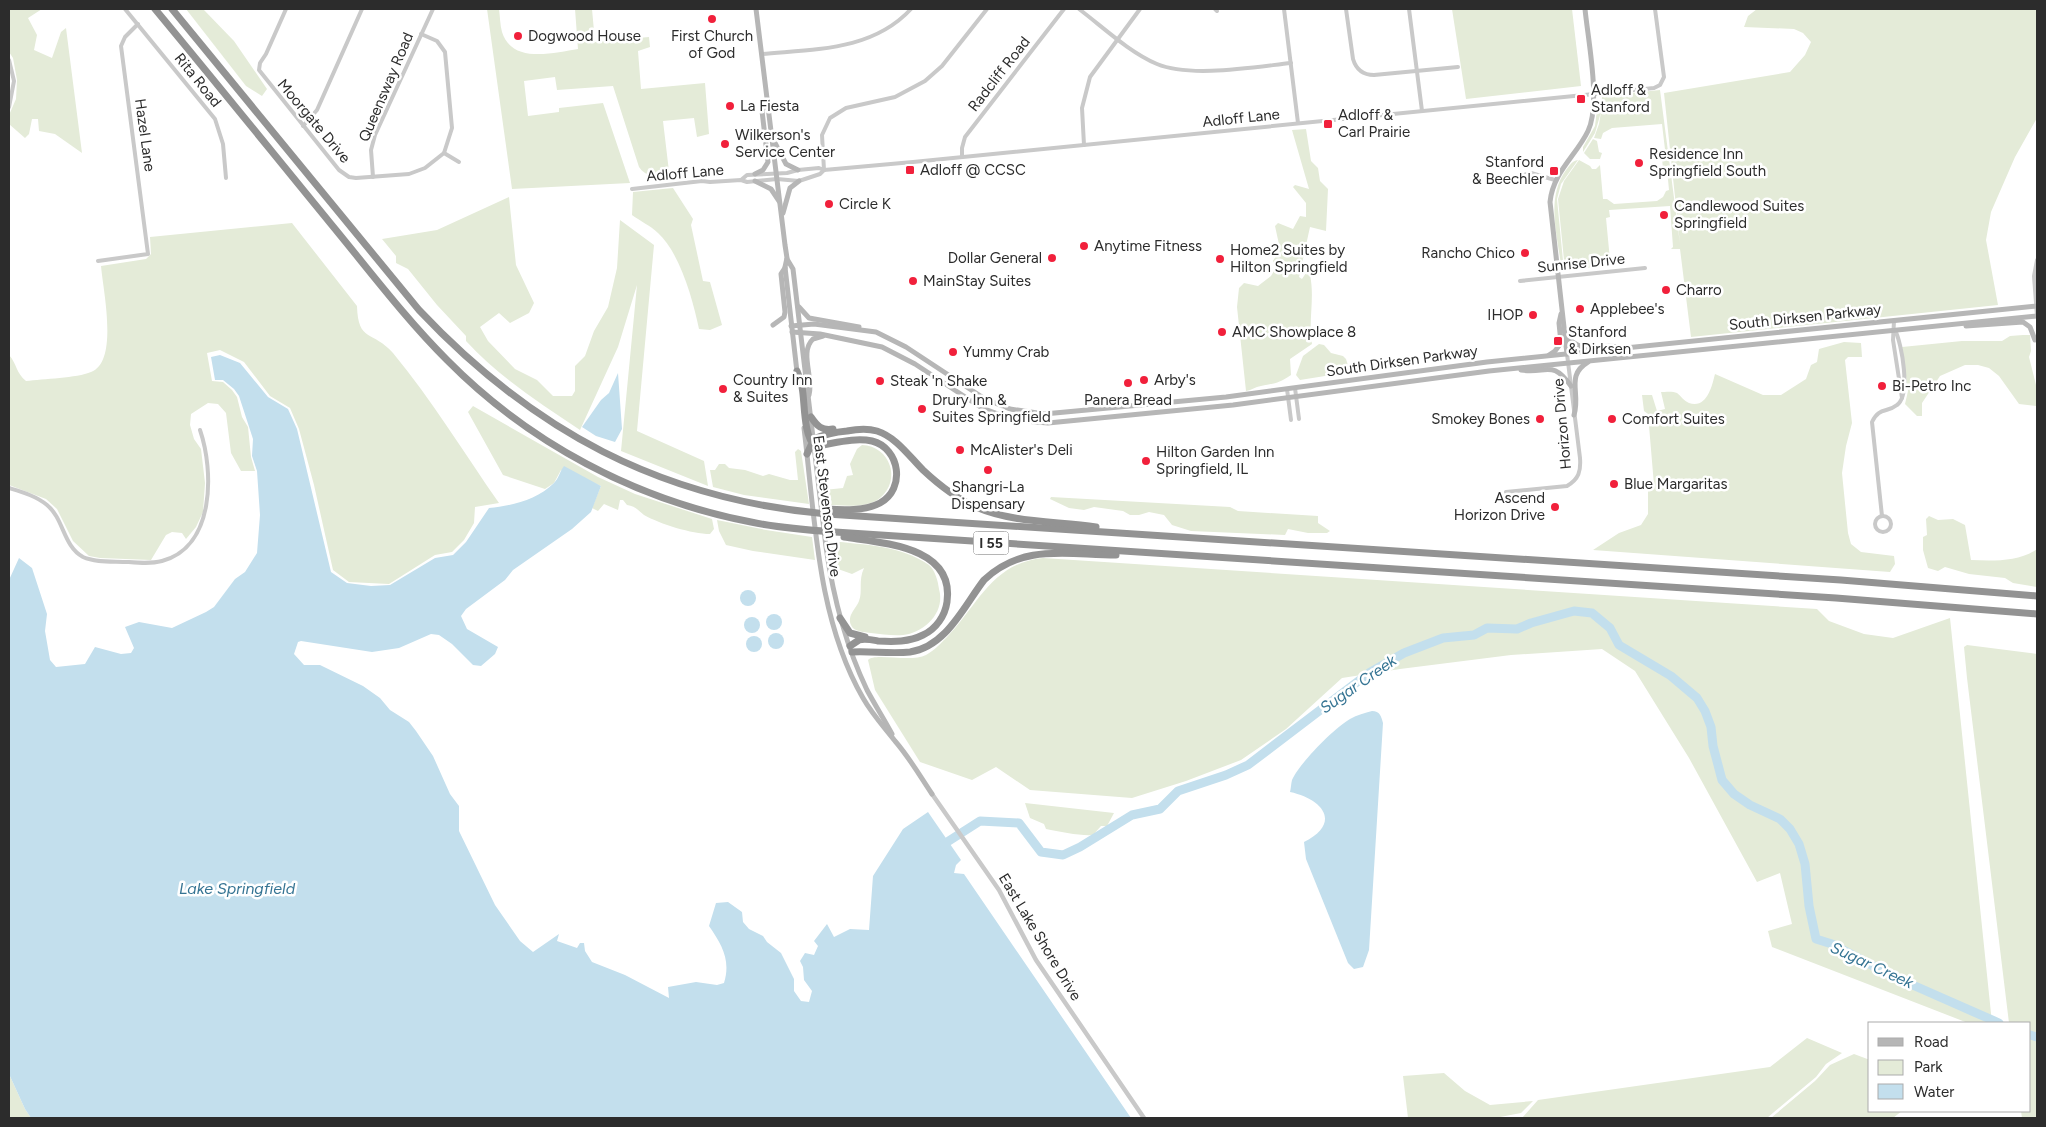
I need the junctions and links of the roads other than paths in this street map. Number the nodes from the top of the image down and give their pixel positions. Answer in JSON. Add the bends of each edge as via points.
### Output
{"nodes":[{"id":1,"x":125,"y":9,"type":"edge"},
{"id":2,"x":155,"y":9,"type":"edge"},
{"id":3,"x":172,"y":9,"type":"edge"},
{"id":4,"x":286,"y":9,"type":"edge"},
{"id":5,"x":362,"y":9,"type":"edge"},
{"id":6,"x":433,"y":9,"type":"edge"},
{"id":7,"x":756,"y":9,"type":"edge"},
{"id":8,"x":911,"y":9,"type":"edge"},
{"id":9,"x":986,"y":9,"type":"edge"},
{"id":10,"x":1064,"y":9,"type":"edge"},
{"id":11,"x":1079,"y":9,"type":"edge"},
{"id":12,"x":1140,"y":9,"type":"edge"},
{"id":13,"x":1284,"y":9,"type":"edge"},
{"id":14,"x":1346,"y":9,"type":"edge"},
{"id":15,"x":1409,"y":9,"type":"edge"},
{"id":16,"x":1584,"y":9,"type":"edge"},
{"id":17,"x":1655,"y":9,"type":"edge"},
{"id":18,"x":138,"y":24,"type":"junction"},
{"id":19,"x":421,"y":34,"type":"junction"},
{"id":20,"x":1118,"y":38,"type":"junction"},
{"id":21,"x":762,"y":54,"type":"junction"},
{"id":22,"x":9,"y":60,"type":"edge"},
{"id":23,"x":1291,"y":63,"type":"junction"},
{"id":24,"x":1458,"y":66,"type":"dead end"},
{"id":25,"x":1360,"y":70,"type":"junction"},
{"id":26,"x":1417,"y":71,"type":"junction"},
{"id":27,"x":1356,"y":76,"type":"dead end"},
{"id":28,"x":1593,"y":93,"type":"junction"},
{"id":29,"x":768,"y":96,"type":"junction"},
{"id":30,"x":9,"y":107,"type":"edge"},
{"id":31,"x":1422,"y":111,"type":"junction"},
{"id":32,"x":1298,"y":123,"type":"junction"},
{"id":33,"x":303,"y":126,"type":"junction"},
{"id":34,"x":772,"y":137,"type":"junction"},
{"id":35,"x":1084,"y":145,"type":"junction"},
{"id":36,"x":444,"y":153,"type":"junction"},
{"id":37,"x":962,"y":157,"type":"junction"},
{"id":38,"x":459,"y":162,"type":"dead end"},
{"id":39,"x":798,"y":170,"type":"junction"},
{"id":40,"x":824,"y":170,"type":"junction"},
{"id":41,"x":755,"y":174,"type":"junction"},
{"id":42,"x":777,"y":176,"type":"junction"},
{"id":43,"x":373,"y":177,"type":"junction"},
{"id":44,"x":226,"y":178,"type":"dead end"},
{"id":45,"x":741,"y":180,"type":"junction"},
{"id":46,"x":1505,"y":180,"type":"dead end"},
{"id":47,"x":1555,"y":180,"type":"junction"},
{"id":48,"x":755,"y":181,"type":"junction"},
{"id":49,"x":799,"y":181,"type":"junction"},
{"id":50,"x":632,"y":189,"type":"dead end"},
{"id":51,"x":780,"y":202,"type":"junction"},
{"id":52,"x":782,"y":216,"type":"junction"},
{"id":53,"x":787,"y":258,"type":"junction"},
{"id":54,"x":2037,"y":260,"type":"edge"},
{"id":55,"x":98,"y":261,"type":"dead end"},
{"id":56,"x":785,"y":268,"type":"junction"},
{"id":57,"x":1645,"y":268,"type":"dead end"},
{"id":58,"x":1558,"y":277,"type":"junction"},
{"id":59,"x":1520,"y":280,"type":"dead end"},
{"id":60,"x":797,"y":303,"type":"junction"},
{"id":61,"x":2037,"y":306,"type":"edge"},
{"id":62,"x":1562,"y":311,"type":"junction"},
{"id":63,"x":2037,"y":316,"type":"edge"},
{"id":64,"x":1894,"y":320,"type":"junction"},
{"id":65,"x":773,"y":325,"type":"dead end"},
{"id":66,"x":1945,"y":325,"type":"junction"},
{"id":67,"x":791,"y":326,"type":"junction"},
{"id":68,"x":1823,"y":328,"type":"junction"},
{"id":69,"x":800,"y":329,"type":"junction"},
{"id":70,"x":866,"y":330,"type":"junction"},
{"id":71,"x":1895,"y":330,"type":"junction"},
{"id":72,"x":792,"y":332,"type":"junction"},
{"id":73,"x":1565,"y":334,"type":"junction"},
{"id":74,"x":826,"y":336,"type":"junction"},
{"id":75,"x":1824,"y":337,"type":"junction"},
{"id":76,"x":2035,"y":340,"type":"dead end"},
{"id":77,"x":1674,"y":343,"type":"junction"},
{"id":78,"x":1627,"y":348,"type":"junction"},
{"id":79,"x":1675,"y":352,"type":"junction"},
{"id":80,"x":1567,"y":354,"type":"junction"},
{"id":81,"x":1547,"y":356,"type":"junction"},
{"id":82,"x":1589,"y":361,"type":"junction"},
{"id":83,"x":1568,"y":363,"type":"junction"},
{"id":84,"x":1514,"y":369,"type":"junction"},
{"id":85,"x":797,"y":371,"type":"junction"},
{"id":86,"x":958,"y":382,"type":"junction"},
{"id":87,"x":974,"y":384,"type":"dead end"},
{"id":88,"x":1571,"y":386,"type":"junction"},
{"id":89,"x":1295,"y":388,"type":"junction"},
{"id":90,"x":1286,"y":389,"type":"junction"},
{"id":91,"x":809,"y":398,"type":"junction"},
{"id":92,"x":1296,"y":398,"type":"junction"},
{"id":93,"x":1288,"y":399,"type":"junction"},
{"id":94,"x":1574,"y":415,"type":"junction"},
{"id":95,"x":811,"y":417,"type":"junction"},
{"id":96,"x":1299,"y":418,"type":"dead end"},
{"id":97,"x":1291,"y":420,"type":"dead end"},
{"id":98,"x":200,"y":430,"type":"dead end"},
{"id":99,"x":813,"y":443,"type":"junction"},
{"id":100,"x":898,"y":443,"type":"junction"},
{"id":101,"x":807,"y":454,"type":"junction"},
{"id":102,"x":9,"y":488,"type":"edge"},
{"id":103,"x":1506,"y":492,"type":"dead end"},
{"id":104,"x":745,"y":502,"type":"junction"},
{"id":105,"x":1882,"y":516,"type":"junction"},
{"id":106,"x":773,"y":525,"type":"junction"},
{"id":107,"x":1143,"y":534,"type":"junction"},
{"id":108,"x":1174,"y":554,"type":"junction"},
{"id":109,"x":2037,"y":596,"type":"edge"},
{"id":110,"x":2037,"y":614,"type":"edge"},
{"id":111,"x":840,"y":618,"type":"junction"},
{"id":112,"x":903,"y":641,"type":"junction"},
{"id":113,"x":851,"y":650,"type":"junction"},
{"id":114,"x":842,"y":652,"type":"junction"},
{"id":115,"x":896,"y":741,"type":"junction"},
{"id":116,"x":932,"y":794,"type":"joint"},
{"id":117,"x":1144,"y":1118,"type":"edge"}],
"edges":[{"from":1,"to":18,"type":"street","name":"Rita Road"},
{"from":2,"to":106,"type":"highway","number":"I 55","via":[[408,318],[490,400],[550,443],[623,482],[680,503]]},
{"from":3,"to":104,"type":"highway","number":"I 55","via":[[419,310],[481,371],[543,418],[606,454],[666,480]]},
{"from":4,"to":33,"type":"street","name":"Moorgate Drive","via":[[258,67]]},
{"from":5,"to":33,"type":"street","via":[[317,110]]},
{"from":6,"to":19,"type":"street","name":"Queensway Road"},
{"from":7,"to":21,"type":"main road","name":"East Stevenson Drive"},
{"from":8,"to":21,"type":"street","via":[[882,32],[856,42]]},
{"from":9,"to":40,"type":"street","via":[[942,66],[925,81],[895,97],[846,108],[830,118],[822,135]]},
{"from":10,"to":37,"type":"street","name":"Radcliff Road","via":[[965,137]]},
{"from":11,"to":20,"type":"street"},
{"from":12,"to":20,"type":"street"},
{"from":13,"to":23,"type":"street"},
{"from":14,"to":25,"type":"street","via":[[1352,59]]},
{"from":15,"to":26,"type":"street"},
{"from":16,"to":28,"type":"main road"},
{"from":17,"to":28,"type":"street","name":"Adloff Lane","via":[[1664,75],[1660,86]]},
{"from":18,"to":44,"type":"street","name":"Rita Road","via":[[215,119],[223,144]]},
{"from":18,"to":55,"type":"street","name":"Hazel Lane","via":[[121,46],[148,254]]},
{"from":19,"to":36,"type":"street","via":[[437,41],[444,52],[452,128]]},
{"from":19,"to":43,"type":"street","name":"Queensway Road","via":[[375,135],[371,150]]},
{"from":20,"to":23,"type":"street","via":[[1156,64],[1182,71]]},
{"from":20,"to":35,"type":"street","via":[[1095,68],[1086,87],[1082,108]]},
{"from":21,"to":29,"type":"main road","name":"East Stevenson Drive"},
{"from":22,"to":30,"type":"street","via":[[14,81]]},
{"from":23,"to":32,"type":"street"},
{"from":24,"to":26,"type":"street"},
{"from":25,"to":26,"type":"street","via":[[1374,75]]},
{"from":25,"to":27,"type":"street"},
{"from":26,"to":31,"type":"street"},
{"from":28,"to":31,"type":"street","name":"Adloff Lane"},
{"from":28,"to":47,"type":"main road","via":[[1593,117],[1588,131]]},
{"from":29,"to":34,"type":"main road","name":"East Stevenson Drive"},
{"from":29,"to":41,"type":"main road","via":[[762,111],[768,162]]},
{"from":31,"to":32,"type":"street","name":"Adloff Lane"},
{"from":32,"to":35,"type":"street","name":"Adloff Lane"},
{"from":33,"to":43,"type":"street","name":"Moorgate Drive","via":[[344,174],[356,178]]},
{"from":34,"to":39,"type":"main road","via":[[786,164]]},
{"from":34,"to":42,"type":"main road","name":"East Stevenson Drive"},
{"from":35,"to":37,"type":"street","name":"Adloff Lane"},
{"from":36,"to":38,"type":"street"},
{"from":36,"to":43,"type":"street","name":"Moorgate Drive","via":[[417,171]]},
{"from":37,"to":40,"type":"street","name":"Adloff Lane"},
{"from":39,"to":40,"type":"street","name":"Adloff Lane"},
{"from":39,"to":42,"type":"street","name":"Adloff Lane"},
{"from":40,"to":49,"type":"street","name":"Adloff Lane"},
{"from":41,"to":42,"type":"street","name":"Adloff Lane"},
{"from":41,"to":45,"type":"street","name":"Adloff Lane","via":[[746,175]]},
{"from":42,"to":48,"type":"street","name":"Adloff Lane"},
{"from":42,"to":49,"type":"street","name":"Adloff Lane"},
{"from":42,"to":51,"type":"main road","name":"East Stevenson Drive"},
{"from":45,"to":48,"type":"street","name":"Adloff Lane"},
{"from":45,"to":50,"type":"street","name":"Adloff Lane"},
{"from":46,"to":47,"type":"street","via":[[1531,173]]},
{"from":47,"to":58,"type":"main road","via":[[1550,208]]},
{"from":48,"to":51,"type":"main road","via":[[771,189]]},
{"from":49,"to":52,"type":"main road","via":[[790,188]]},
{"from":51,"to":52,"type":"main road","name":"East Stevenson Drive"},
{"from":52,"to":53,"type":"main road","name":"East Stevenson Drive"},
{"from":53,"to":56,"type":"main road","name":"East Stevenson Drive"},
{"from":53,"to":60,"type":"main road","name":"East Stevenson Drive","via":[[793,269]]},
{"from":54,"to":61,"type":"street","via":[[2034,276]]},
{"from":56,"to":65,"type":"main road","via":[[781,274],[784,317]]},
{"from":56,"to":67,"type":"main road","name":"East Stevenson Drive"},
{"from":57,"to":58,"type":"street","name":"Sunrise Drive"},
{"from":58,"to":59,"type":"street","name":"Sunrise Drive"},
{"from":58,"to":62,"type":"main road"},
{"from":60,"to":69,"type":"main road","name":"East Stevenson Drive"},
{"from":60,"to":70,"type":"main road","via":[[809,318]]},
{"from":61,"to":63,"type":"street"},
{"from":61,"to":64,"type":"main road","name":"South Dirksen Parkway"},
{"from":62,"to":73,"type":"main road"},
{"from":62,"to":81,"type":"main road","via":[[1561,343]]},
{"from":63,"to":66,"type":"main road","name":"South Dirksen Parkway"},
{"from":64,"to":68,"type":"main road","name":"South Dirksen Parkway"},
{"from":64,"to":71,"type":"street"},
{"from":66,"to":71,"type":"main road","name":"South Dirksen Parkway"},
{"from":66,"to":76,"type":"main road","via":[[1960,327],[2023,322]]},
{"from":67,"to":69,"type":"main road","name":"South Dirksen Parkway"},
{"from":67,"to":72,"type":"main road","name":"East Stevenson Drive"},
{"from":68,"to":75,"type":"street"},
{"from":68,"to":77,"type":"main road","name":"South Dirksen Parkway"},
{"from":69,"to":70,"type":"main road","name":"South Dirksen Parkway","via":[[814,324]]},
{"from":69,"to":72,"type":"main road","name":"South Dirksen Parkway"},
{"from":69,"to":74,"type":"main road","name":"South Dirksen Parkway"},
{"from":69,"to":91,"type":"main road","name":"East Stevenson Drive"},
{"from":70,"to":86,"type":"main road","name":"South Dirksen Parkway","via":[[892,339]]},
{"from":71,"to":75,"type":"main road","name":"South Dirksen Parkway"},
{"from":71,"to":105,"type":"street","via":[[1905,388],[1898,405],[1879,413],[1872,422]]},
{"from":72,"to":85,"type":"main road","name":"East Stevenson Drive"},
{"from":73,"to":78,"type":"main road","via":[[1580,347],[1611,345]]},
{"from":73,"to":80,"type":"main road"},
{"from":74,"to":91,"type":"main road","via":[[813,339],[808,348],[812,388]]},
{"from":74,"to":93,"type":"main road","name":"South Dirksen Parkway","via":[[865,342],[889,350],[982,408],[1028,422],[1066,422]]},
{"from":75,"to":79,"type":"main road","name":"South Dirksen Parkway"},
{"from":77,"to":78,"type":"main road","name":"South Dirksen Parkway"},
{"from":77,"to":79,"type":"street"},
{"from":78,"to":80,"type":"main road","name":"South Dirksen Parkway"},
{"from":79,"to":82,"type":"main road","name":"South Dirksen Parkway"},
{"from":80,"to":81,"type":"main road","name":"South Dirksen Parkway"},
{"from":80,"to":83,"type":"street","name":"Horizon Drive"},
{"from":81,"to":89,"type":"main road","name":"South Dirksen Parkway"},
{"from":82,"to":83,"type":"main road","name":"South Dirksen Parkway"},
{"from":82,"to":94,"type":"main road","via":[[1575,375],[1578,404]]},
{"from":83,"to":84,"type":"main road","name":"South Dirksen Parkway"},
{"from":83,"to":88,"type":"street","name":"Horizon Drive"},
{"from":84,"to":88,"type":"main road","via":[[1555,370]]},
{"from":84,"to":92,"type":"main road","name":"South Dirksen Parkway"},
{"from":85,"to":99,"type":"highway"},
{"from":85,"to":101,"type":"main road","name":"East Stevenson Drive"},
{"from":86,"to":87,"type":"main road"},
{"from":86,"to":90,"type":"main road","name":"South Dirksen Parkway","via":[[998,405],[1044,414]]},
{"from":88,"to":94,"type":"street","name":"Horizon Drive"},
{"from":89,"to":90,"type":"main road","name":"South Dirksen Parkway"},
{"from":89,"to":92,"type":"street"},
{"from":90,"to":93,"type":"street"},
{"from":91,"to":95,"type":"main road","name":"East Stevenson Drive"},
{"from":92,"to":93,"type":"main road","name":"South Dirksen Parkway"},
{"from":92,"to":96,"type":"street"},
{"from":93,"to":97,"type":"street"},
{"from":94,"to":103,"type":"street","name":"Horizon Drive","via":[[1580,465],[1575,480],[1567,486]]},
{"from":95,"to":99,"type":"main road","name":"East Stevenson Drive"},
{"from":95,"to":100,"type":"highway","via":[[823,429],[872,427],[885,432]]},
{"from":98,"to":102,"type":"street","via":[[208,481],[205,514],[192,542],[180,553],[162,561],[147,563],[86,558],[70,546],[47,505]]},
{"from":99,"to":100,"type":"highway","via":[[828,433],[867,429],[882,433]]},
{"from":99,"to":101,"type":"highway"},
{"from":99,"to":104,"type":"highway","via":[[863,440],[878,443],[895,462],[897,477],[894,489],[880,503],[859,508]]},
{"from":99,"to":111,"type":"main road","name":"East Stevenson Drive","via":[[826,547]]},
{"from":100,"to":107,"type":"highway","via":[[943,488],[978,508],[1025,519]]},
{"from":101,"to":114,"type":"main road","name":"East Stevenson Drive","via":[[823,578]]},
{"from":104,"to":107,"type":"highway","number":"I 55","via":[[827,514]]},
{"from":105,"to":105,"type":"street","via":[[1875,524],[1877,530],[1883,532],[1889,530],[1891,523],[1888,517]]},
{"from":106,"to":108,"type":"highway","number":"I 55","via":[[835,532]]},
{"from":106,"to":112,"type":"highway","via":[[791,532],[894,545],[917,551],[931,560],[946,585],[946,609],[927,633]]},
{"from":107,"to":109,"type":"highway","number":"I 55","via":[[1859,581]]},
{"from":108,"to":110,"type":"highway","number":"I 55","via":[[1916,603]]},
{"from":108,"to":113,"type":"highway","via":[[1026,555],[992,572],[942,636],[928,647],[903,652]]},
{"from":111,"to":112,"type":"highway","via":[[853,635]]},
{"from":111,"to":113,"type":"main road","name":"East Stevenson Drive"},
{"from":112,"to":113,"type":"highway","via":[[859,640]]},
{"from":113,"to":114,"type":"main road"},
{"from":113,"to":115,"type":"main road","name":"East Stevenson Drive","via":[[868,692]]},
{"from":114,"to":115,"type":"main road","name":"East Stevenson Drive","via":[[864,699]]},
{"from":115,"to":116,"type":"main road","name":"East Stevenson Drive"},
{"from":116,"to":117,"type":"street","name":"East Lake Shore Drive","via":[[999,890],[1036,960]]}]}
